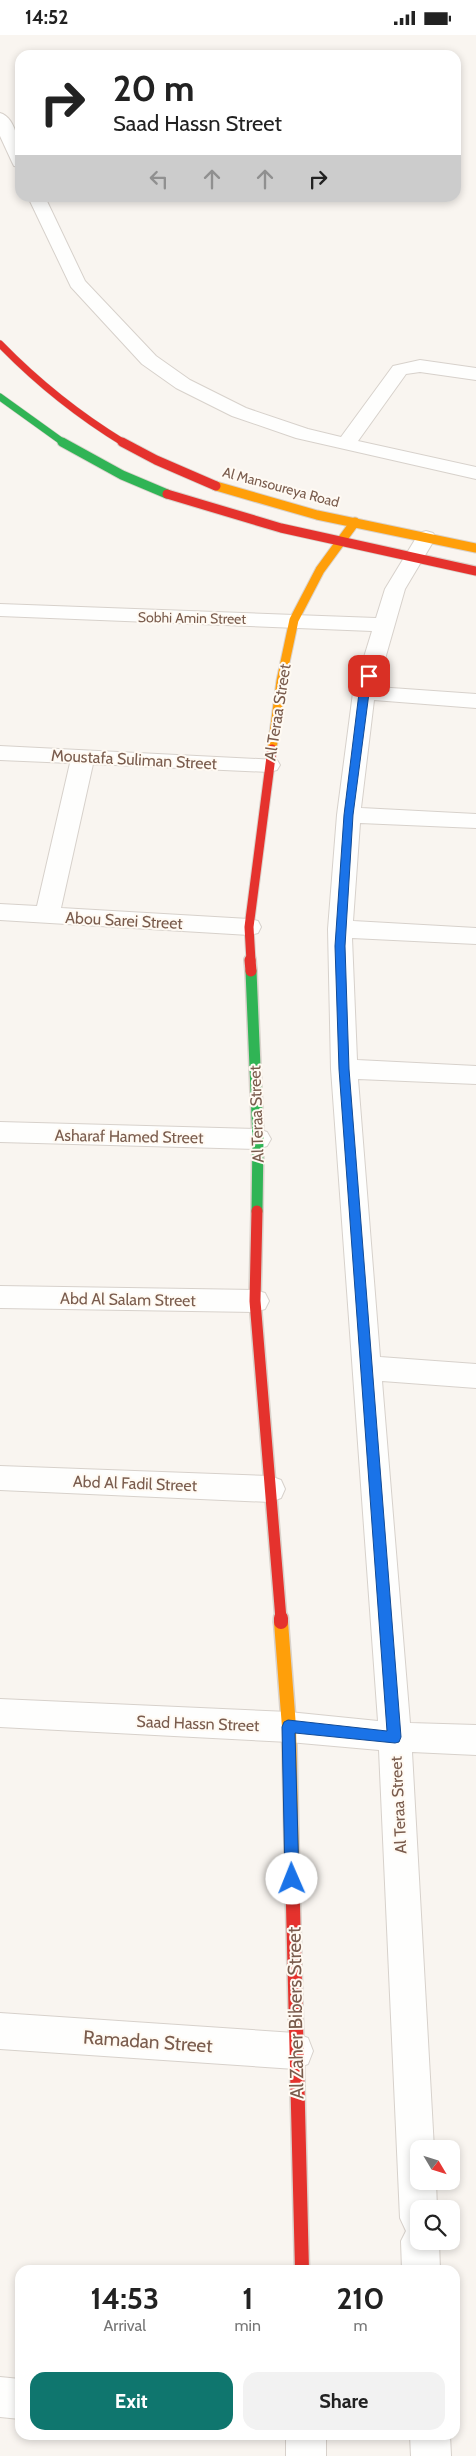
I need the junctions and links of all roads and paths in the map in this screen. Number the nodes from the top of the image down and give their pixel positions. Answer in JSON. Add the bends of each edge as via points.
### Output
{"nodes":[{"id":1,"x":0,"y":118,"type":"edge"},
{"id":2,"x":15,"y":151,"type":"edge"},
{"id":3,"x":38,"y":202,"type":"edge"},
{"id":4,"x":0,"y":344,"type":"edge"},
{"id":5,"x":476,"y":374,"type":"edge"},
{"id":6,"x":0,"y":397,"type":"edge"},
{"id":7,"x":345,"y":445,"type":"junction"},
{"id":8,"x":476,"y":473,"type":"edge"},
{"id":9,"x":355,"y":522,"type":"junction"},
{"id":10,"x":340,"y":541,"type":"junction"},
{"id":11,"x":420,"y":547,"type":"junction"},
{"id":12,"x":476,"y":548,"type":"edge"},
{"id":13,"x":476,"y":571,"type":"edge"},
{"id":14,"x":0,"y":610,"type":"edge"},
{"id":15,"x":294,"y":620,"type":"junction"},
{"id":16,"x":384,"y":625,"type":"junction"},
{"id":17,"x":364,"y":693,"type":"junction"},
{"id":18,"x":476,"y":701,"type":"edge"},
{"id":19,"x":0,"y":753,"type":"edge"},
{"id":20,"x":83,"y":757,"type":"junction"},
{"id":21,"x":268,"y":765,"type":"junction"},
{"id":22,"x":349,"y":815,"type":"junction"},
{"id":23,"x":476,"y":821,"type":"edge"},
{"id":24,"x":0,"y":912,"type":"edge"},
{"id":25,"x":47,"y":915,"type":"junction"},
{"id":26,"x":249,"y":927,"type":"junction"},
{"id":27,"x":340,"y":929,"type":"junction"},
{"id":28,"x":476,"y":936,"type":"edge"},
{"id":29,"x":344,"y":1069,"type":"junction"},
{"id":30,"x":476,"y":1075,"type":"edge"},
{"id":31,"x":0,"y":1133,"type":"edge"},
{"id":32,"x":258,"y":1139,"type":"junction"},
{"id":33,"x":0,"y":1297,"type":"edge"},
{"id":34,"x":255,"y":1301,"type":"junction"},
{"id":35,"x":367,"y":1368,"type":"junction"},
{"id":36,"x":476,"y":1377,"type":"edge"},
{"id":37,"x":0,"y":1478,"type":"edge"},
{"id":38,"x":270,"y":1489,"type":"junction"},
{"id":39,"x":0,"y":1713,"type":"edge"},
{"id":40,"x":288,"y":1727,"type":"junction"},
{"id":41,"x":395,"y":1737,"type":"junction"},
{"id":42,"x":476,"y":1740,"type":"edge"},
{"id":43,"x":0,"y":2031,"type":"edge"},
{"id":44,"x":296,"y":2051,"type":"junction"},
{"id":45,"x":418,"y":2200,"type":"edge"},
{"id":46,"x":420,"y":2250,"type":"edge"},
{"id":47,"x":302,"y":2265,"type":"edge"},
{"id":48,"x":421,"y":2265,"type":"edge"},
{"id":49,"x":0,"y":2397,"type":"edge"},
{"id":50,"x":15,"y":2398,"type":"edge"},
{"id":51,"x":306,"y":2440,"type":"edge"},
{"id":52,"x":430,"y":2440,"type":"edge"},
{"id":53,"x":306,"y":2456,"type":"edge"},
{"id":54,"x":431,"y":2456,"type":"edge"}],
"edges":[{"from":1,"to":2,"type":"street"},
{"from":3,"to":7,"type":"street","via":[[77,283],[149,360],[183,383],[239,412]]},
{"from":4,"to":9,"type":"street","name":"Al Mansoureya Road","via":[[46,390],[79,415],[172,468],[224,489]]},
{"from":5,"to":7,"type":"street","via":[[420,365],[400,370]]},
{"from":6,"to":10,"type":"street","name":"Al Mansoureya Road","via":[[65,445],[108,470],[157,491],[265,524]]},
{"from":7,"to":8,"type":"street"},
{"from":9,"to":10,"type":"street","name":"Al Teraa Street"},
{"from":9,"to":11,"type":"street","name":"Al Mansoureya Road"},
{"from":10,"to":11,"type":"street","name":"Al Mansoureya Road"},
{"from":10,"to":15,"type":"street","name":"Al Teraa Street","via":[[320,570]]},
{"from":11,"to":12,"type":"street","name":"Al Mansoureya Road"},
{"from":11,"to":13,"type":"street","name":"Al Mansoureya Road"},
{"from":11,"to":16,"type":"street","name":"Al Teraa Street","via":[[395,589]]},
{"from":14,"to":15,"type":"street","name":"Sobhi Amin Street"},
{"from":15,"to":16,"type":"street","name":"Sobhi Amin Street"},
{"from":15,"to":21,"type":"street","name":"Al Teraa Street"},
{"from":16,"to":17,"type":"street","name":"Al Teraa Street"},
{"from":17,"to":18,"type":"street"},
{"from":17,"to":22,"type":"street","name":"Al Teraa Street"},
{"from":19,"to":20,"type":"street","name":"Moustafa Suliman Street"},
{"from":20,"to":21,"type":"street","name":"Moustafa Suliman Street"},
{"from":20,"to":25,"type":"street"},
{"from":21,"to":26,"type":"street","name":"Al Teraa Street"},
{"from":22,"to":23,"type":"street"},
{"from":22,"to":27,"type":"street","name":"Al Teraa Street"},
{"from":24,"to":25,"type":"street","name":"Abou Sarei Street"},
{"from":25,"to":26,"type":"street","name":"Abou Sarei Street"},
{"from":26,"to":32,"type":"street","name":"Al Teraa Street"},
{"from":27,"to":28,"type":"street"},
{"from":27,"to":29,"type":"street","name":"Al Teraa Street"},
{"from":29,"to":30,"type":"street"},
{"from":29,"to":35,"type":"street","name":"Al Teraa Street"},
{"from":31,"to":32,"type":"street","name":"Asharaf Hamed Street"},
{"from":32,"to":34,"type":"street","name":"Al Teraa Street"},
{"from":33,"to":34,"type":"street","name":"Abd Al Salam Street"},
{"from":34,"to":38,"type":"street","name":"Al Teraa Street"},
{"from":35,"to":36,"type":"street"},
{"from":35,"to":41,"type":"street","name":"Al Teraa Street"},
{"from":37,"to":38,"type":"street","name":"Abd Al Fadil Street"},
{"from":38,"to":40,"type":"street","name":"Al Teraa Street"},
{"from":39,"to":40,"type":"street","name":"Saad Hassn Street"},
{"from":40,"to":41,"type":"street","name":"Saad Hassn Street"},
{"from":40,"to":44,"type":"street","name":"Al Zaher Bibers Street"},
{"from":41,"to":42,"type":"street","name":"Saad Hassn Street"},
{"from":41,"to":45,"type":"street","name":"Al Teraa Street"},
{"from":43,"to":44,"type":"street","name":"Ramadan Street"},
{"from":44,"to":47,"type":"street","name":"Al Zaher Bibers Street"},
{"from":46,"to":48,"type":"street"},
{"from":49,"to":50,"type":"street"},
{"from":51,"to":53,"type":"street"},
{"from":52,"to":54,"type":"street"}]}
